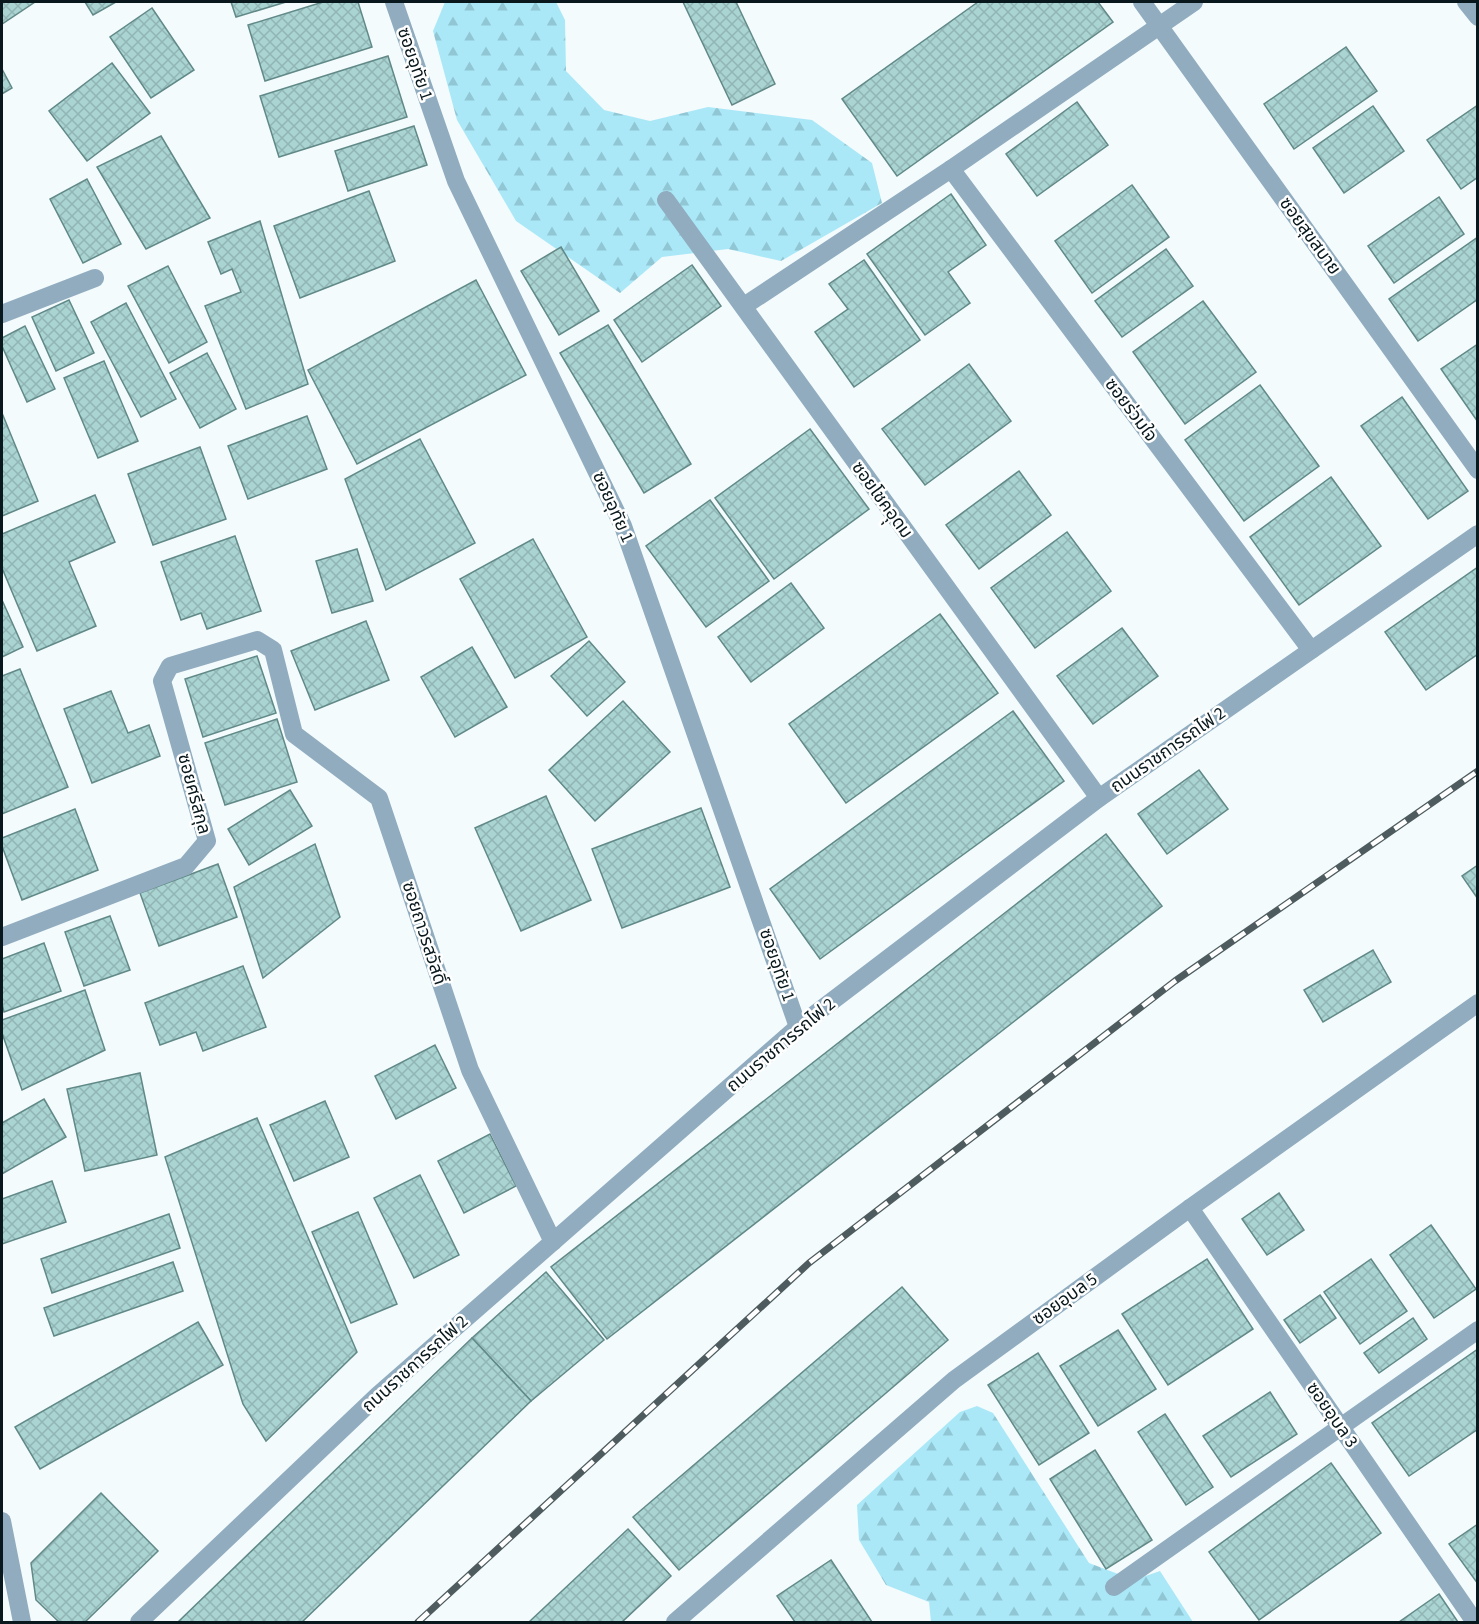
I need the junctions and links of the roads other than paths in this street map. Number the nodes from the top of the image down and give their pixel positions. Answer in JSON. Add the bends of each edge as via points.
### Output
{"nodes":[{"id":1,"x":393,"y":2,"type":"edge"},
{"id":2,"x":1142,"y":2,"type":"edge"},
{"id":3,"x":1194,"y":2,"type":"edge"},
{"id":4,"x":1466,"y":2,"type":"edge"},
{"id":5,"x":1478,"y":17,"type":"edge"},
{"id":6,"x":1160,"y":25,"type":"junction"},
{"id":7,"x":951,"y":169,"type":"junction"},
{"id":8,"x":666,"y":200,"type":"dead end"},
{"id":9,"x":94,"y":278,"type":"dead end"},
{"id":10,"x":744,"y":306,"type":"junction"},
{"id":11,"x":2,"y":314,"type":"edge"},
{"id":12,"x":1478,"y":470,"type":"edge"},
{"id":13,"x":1478,"y":534,"type":"edge"},
{"id":14,"x":273,"y":650,"type":"joint"},
{"id":15,"x":1311,"y":650,"type":"junction"},
{"id":16,"x":1099,"y":798,"type":"junction"},
{"id":17,"x":2,"y":937,"type":"edge"},
{"id":18,"x":1478,"y":1003,"type":"edge"},
{"id":19,"x":798,"y":1027,"type":"junction"},
{"id":20,"x":1190,"y":1208,"type":"junction"},
{"id":21,"x":553,"y":1242,"type":"junction"},
{"id":22,"x":1478,"y":1330,"type":"edge"},
{"id":23,"x":1341,"y":1429,"type":"junction"},
{"id":24,"x":2,"y":1521,"type":"edge"},
{"id":25,"x":1114,"y":1587,"type":"dead end"},
{"id":26,"x":22,"y":1623,"type":"edge"},
{"id":27,"x":139,"y":1623,"type":"edge"},
{"id":28,"x":675,"y":1623,"type":"edge"},
{"id":29,"x":1475,"y":1623,"type":"edge"}],
"edges":[{"from":1,"to":19,"type":"street","name":"ซอยอุทัย 1","via":[[456,181],[623,526]]},
{"from":2,"to":6,"type":"street","name":"ซอยสุขสบาย"},
{"from":3,"to":6,"type":"street"},
{"from":4,"to":5,"type":"street"},
{"from":6,"to":7,"type":"street"},
{"from":6,"to":12,"type":"street","name":"ซอยสุขสบาย"},
{"from":7,"to":10,"type":"street"},
{"from":7,"to":15,"type":"street","name":"ซอยร่วมใจ"},
{"from":8,"to":10,"type":"street","name":"ซอยโชคอุุดม"},
{"from":9,"to":11,"type":"street"},
{"from":10,"to":16,"type":"street","name":"ซอยโชคอุุดม"},
{"from":13,"to":15,"type":"street","name":"ถนนราชการรถไฟ 2"},
{"from":14,"to":17,"type":"street","name":"ซอยศรีสกุล","via":[[257,640],[170,666],[162,681],[207,841],[186,866]]},
{"from":14,"to":21,"type":"street","name":"ซอยถาวรสวัสดิ์","via":[[294,734],[379,798],[470,1070]]},
{"from":15,"to":16,"type":"street","name":"ถนนราชการรถไฟ 2"},
{"from":16,"to":19,"type":"street","name":"ถนนราชการรถไฟ 2"},
{"from":18,"to":20,"type":"street","name":"ซอยอุบล 5"},
{"from":19,"to":21,"type":"street","name":"ถนนราชการรถไฟ 2"},
{"from":20,"to":23,"type":"street","name":"ซอยอุบล 3"},
{"from":20,"to":28,"type":"street","name":"ซอยอุบล 5","via":[[954,1380]]},
{"from":21,"to":27,"type":"street","name":"ถนนราชการรถไฟ 2","via":[[377,1396]]},
{"from":22,"to":23,"type":"street"},
{"from":23,"to":25,"type":"street"},
{"from":23,"to":29,"type":"street","name":"ซอยอุบล 3"},
{"from":24,"to":26,"type":"street"}]}
